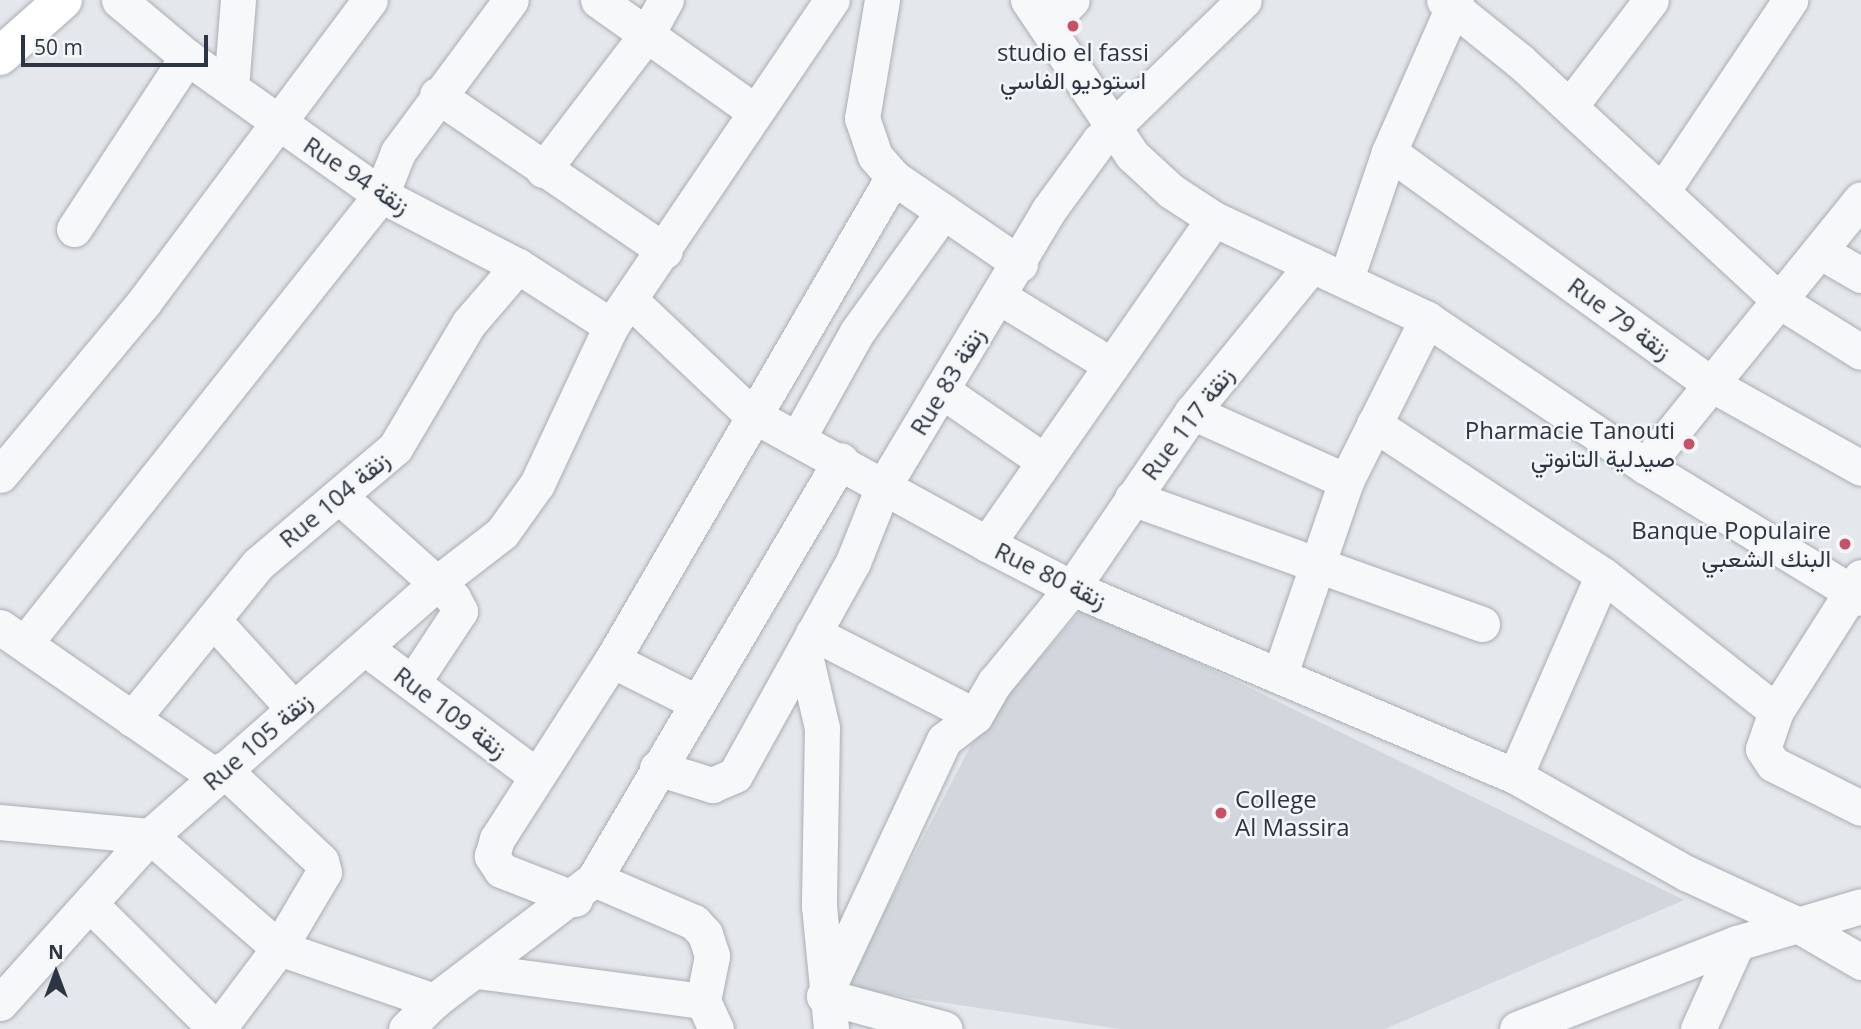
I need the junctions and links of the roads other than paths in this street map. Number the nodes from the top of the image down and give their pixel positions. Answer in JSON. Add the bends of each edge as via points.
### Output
{"nodes":[{"id":1,"x":63,"y":0,"type":"edge"},
{"id":2,"x":119,"y":0,"type":"edge"},
{"id":3,"x":238,"y":0,"type":"edge"},
{"id":4,"x":370,"y":0,"type":"edge"},
{"id":5,"x":598,"y":0,"type":"edge"},
{"id":6,"x":666,"y":0,"type":"edge"},
{"id":7,"x":832,"y":0,"type":"edge"},
{"id":8,"x":882,"y":0,"type":"edge"},
{"id":9,"x":1244,"y":0,"type":"edge"},
{"id":10,"x":1651,"y":0,"type":"edge"},
{"id":11,"x":1790,"y":0,"type":"edge"},
{"id":12,"x":1451,"y":2,"type":"edge"},
{"id":13,"x":502,"y":3,"type":"edge"},
{"id":14,"x":1050,"y":8,"type":"edge"},
{"id":15,"x":647,"y":34,"type":"junction"},
{"id":16,"x":0,"y":56,"type":"edge"},
{"id":17,"x":187,"y":57,"type":"junction"},
{"id":18,"x":231,"y":87,"type":"junction"},
{"id":19,"x":437,"y":95,"type":"junction"},
{"id":20,"x":1570,"y":106,"type":"junction"},
{"id":21,"x":754,"y":111,"type":"junction"},
{"id":22,"x":279,"y":124,"type":"junction"},
{"id":23,"x":1114,"y":126,"type":"junction"},
{"id":24,"x":1389,"y":152,"type":"junction"},
{"id":25,"x":543,"y":170,"type":"junction"},
{"id":26,"x":893,"y":177,"type":"junction"},
{"id":27,"x":1663,"y":190,"type":"junction"},
{"id":28,"x":381,"y":195,"type":"junction"},
{"id":29,"x":1861,"y":199,"type":"edge"},
{"id":30,"x":943,"y":212,"type":"junction"},
{"id":31,"x":1214,"y":219,"type":"junction"},
{"id":32,"x":74,"y":229,"type":"dead end"},
{"id":33,"x":664,"y":251,"type":"junction"},
{"id":34,"x":1822,"y":253,"type":"junction"},
{"id":35,"x":1020,"y":264,"type":"junction"},
{"id":36,"x":1312,"y":264,"type":"junction"},
{"id":37,"x":517,"y":266,"type":"junction"},
{"id":38,"x":1861,"y":275,"type":"edge"},
{"id":39,"x":1346,"y":279,"type":"junction"},
{"id":40,"x":998,"y":296,"type":"junction"},
{"id":41,"x":1781,"y":302,"type":"junction"},
{"id":42,"x":621,"y":314,"type":"junction"},
{"id":43,"x":1426,"y":319,"type":"junction"},
{"id":44,"x":1861,"y":352,"type":"edge"},
{"id":45,"x":1111,"y":365,"type":"junction"},
{"id":46,"x":1711,"y":384,"type":"junction"},
{"id":47,"x":941,"y":390,"type":"junction"},
{"id":48,"x":1192,"y":412,"type":"junction"},
{"id":49,"x":751,"y":414,"type":"junction"},
{"id":50,"x":1374,"y":424,"type":"junction"},
{"id":51,"x":798,"y":438,"type":"junction"},
{"id":52,"x":841,"y":460,"type":"junction"},
{"id":53,"x":1045,"y":461,"type":"junction"},
{"id":54,"x":1645,"y":466,"type":"junction"},
{"id":55,"x":1861,"y":468,"type":"edge"},
{"id":56,"x":0,"y":475,"type":"edge"},
{"id":57,"x":1346,"y":481,"type":"junction"},
{"id":58,"x":884,"y":487,"type":"junction"},
{"id":59,"x":340,"y":497,"type":"junction"},
{"id":60,"x":1132,"y":498,"type":"junction"},
{"id":61,"x":987,"y":544,"type":"junction"},
{"id":62,"x":1318,"y":566,"type":"junction"},
{"id":63,"x":1602,"y":575,"type":"junction"},
{"id":64,"x":436,"y":583,"type":"junction"},
{"id":65,"x":1072,"y":588,"type":"junction"},
{"id":66,"x":1857,"y":589,"type":"edge"},
{"id":67,"x":213,"y":620,"type":"junction"},
{"id":68,"x":1482,"y":624,"type":"dead end"},
{"id":69,"x":13,"y":635,"type":"edge"},
{"id":70,"x":809,"y":642,"type":"junction"},
{"id":71,"x":365,"y":648,"type":"junction"},
{"id":72,"x":612,"y":660,"type":"junction"},
{"id":73,"x":1280,"y":674,"type":"junction"},
{"id":74,"x":413,"y":682,"type":"junction"},
{"id":75,"x":696,"y":702,"type":"junction"},
{"id":76,"x":293,"y":708,"type":"junction"},
{"id":77,"x":1776,"y":711,"type":"junction"},
{"id":78,"x":975,"y":716,"type":"junction"},
{"id":79,"x":132,"y":719,"type":"junction"},
{"id":80,"x":657,"y":768,"type":"junction"},
{"id":81,"x":219,"y":772,"type":"junction"},
{"id":82,"x":537,"y":776,"type":"junction"},
{"id":83,"x":1514,"y":776,"type":"junction"},
{"id":84,"x":1861,"y":808,"type":"edge"},
{"id":85,"x":0,"y":822,"type":"edge"},
{"id":86,"x":150,"y":836,"type":"junction"},
{"id":87,"x":585,"y":889,"type":"junction"},
{"id":88,"x":91,"y":905,"type":"junction"},
{"id":89,"x":1861,"y":906,"type":"edge"},
{"id":90,"x":1794,"y":923,"type":"junction"},
{"id":91,"x":1737,"y":943,"type":"junction"},
{"id":92,"x":279,"y":948,"type":"junction"},
{"id":93,"x":1861,"y":962,"type":"edge"},
{"id":94,"x":477,"y":971,"type":"junction"},
{"id":95,"x":434,"y":1001,"type":"junction"},
{"id":96,"x":0,"y":1003,"type":"edge"},
{"id":97,"x":827,"y":1013,"type":"edge"},
{"id":98,"x":710,"y":1015,"type":"edge"},
{"id":99,"x":1558,"y":1020,"type":"edge"},
{"id":100,"x":217,"y":1029,"type":"edge"},
{"id":101,"x":406,"y":1029,"type":"edge"},
{"id":102,"x":946,"y":1029,"type":"edge"},
{"id":103,"x":1517,"y":1029,"type":"edge"},
{"id":104,"x":1698,"y":1029,"type":"edge"}],
"edges":[{"from":1,"to":16,"type":"main road"},
{"from":2,"to":17,"type":"street","name":"Rue 94 زنقة"},
{"from":3,"to":18,"type":"street"},
{"from":4,"to":22,"type":"street"},
{"from":5,"to":15,"type":"street"},
{"from":6,"to":15,"type":"street"},
{"from":7,"to":21,"type":"street","name":"Rue 105 زنقة"},
{"from":8,"to":26,"type":"street","via":[[862,118],[875,156]]},
{"from":9,"to":23,"type":"street","name":"Rue 83 زنقة"},
{"from":10,"to":20,"type":"street"},
{"from":11,"to":27,"type":"street"},
{"from":12,"to":20,"type":"street"},
{"from":12,"to":24,"type":"street"},
{"from":13,"to":19,"type":"street"},
{"from":14,"to":23,"type":"street"},
{"from":15,"to":21,"type":"street"},
{"from":15,"to":25,"type":"street"},
{"from":17,"to":18,"type":"street","name":"Rue 94 زنقة"},
{"from":17,"to":32,"type":"street"},
{"from":18,"to":22,"type":"street","name":"Rue 94 زنقة"},
{"from":19,"to":25,"type":"street"},
{"from":19,"to":28,"type":"street","via":[[398,152]]},
{"from":20,"to":27,"type":"street"},
{"from":21,"to":33,"type":"street","name":"Rue 105 زنقة"},
{"from":22,"to":28,"type":"street","name":"Rue 94 زنقة"},
{"from":22,"to":56,"type":"street","via":[[144,302]]},
{"from":23,"to":31,"type":"street","via":[[1149,172]]},
{"from":23,"to":35,"type":"street","name":"Rue 83 زنقة","via":[[1048,211]]},
{"from":24,"to":39,"type":"street"},
{"from":24,"to":46,"type":"street","name":"Rue 79 زنقة"},
{"from":25,"to":33,"type":"street"},
{"from":26,"to":30,"type":"street"},
{"from":26,"to":49,"type":"street"},
{"from":27,"to":41,"type":"street"},
{"from":28,"to":37,"type":"street","name":"Rue 94 زنقة"},
{"from":28,"to":69,"type":"street"},
{"from":29,"to":34,"type":"street"},
{"from":30,"to":35,"type":"street"},
{"from":30,"to":51,"type":"street","via":[[857,332]]},
{"from":31,"to":36,"type":"street"},
{"from":31,"to":45,"type":"street"},
{"from":33,"to":42,"type":"street","name":"Rue 105 زنقة"},
{"from":34,"to":38,"type":"street"},
{"from":34,"to":41,"type":"street"},
{"from":35,"to":40,"type":"street","name":"Rue 83 زنقة"},
{"from":36,"to":39,"type":"street"},
{"from":36,"to":48,"type":"street","name":"Rue 117 زنقة"},
{"from":37,"to":42,"type":"street","name":"Rue 94 زنقة"},
{"from":37,"to":59,"type":"street","name":"Rue 104 زنقة","via":[[469,323],[395,448]]},
{"from":39,"to":43,"type":"street"},
{"from":40,"to":45,"type":"street"},
{"from":40,"to":47,"type":"street","name":"Rue 83 زنقة"},
{"from":41,"to":44,"type":"street"},
{"from":41,"to":46,"type":"street"},
{"from":42,"to":49,"type":"street","name":"Rue 80 زنقة"},
{"from":42,"to":64,"type":"street","name":"Rue 105 زنقة","via":[[522,508],[502,533]]},
{"from":43,"to":50,"type":"street"},
{"from":43,"to":54,"type":"street"},
{"from":45,"to":53,"type":"street"},
{"from":46,"to":54,"type":"street"},
{"from":46,"to":55,"type":"street","name":"Rue 79 زنقة"},
{"from":47,"to":53,"type":"street"},
{"from":47,"to":58,"type":"street","name":"Rue 83 زنقة"},
{"from":48,"to":57,"type":"street"},
{"from":48,"to":60,"type":"street","name":"Rue 117 زنقة"},
{"from":49,"to":51,"type":"street","name":"Rue 80 زنقة"},
{"from":49,"to":72,"type":"street"},
{"from":50,"to":57,"type":"street"},
{"from":50,"to":63,"type":"street"},
{"from":51,"to":52,"type":"street","name":"Rue 80 زنقة"},
{"from":52,"to":58,"type":"street","name":"Rue 80 زنقة"},
{"from":52,"to":75,"type":"street"},
{"from":53,"to":61,"type":"street"},
{"from":54,"to":66,"type":"street"},
{"from":57,"to":62,"type":"street"},
{"from":58,"to":61,"type":"street","name":"Rue 80 زنقة"},
{"from":58,"to":70,"type":"street","name":"Rue 83 زنقة","via":[[853,562]]},
{"from":59,"to":64,"type":"street"},
{"from":59,"to":67,"type":"street","name":"Rue 104 زنقة","via":[[258,564]]},
{"from":60,"to":62,"type":"street"},
{"from":60,"to":65,"type":"street","name":"Rue 117 زنقة"},
{"from":61,"to":65,"type":"street","name":"Rue 80 زنقة"},
{"from":62,"to":68,"type":"street"},
{"from":62,"to":73,"type":"street"},
{"from":63,"to":77,"type":"street"},
{"from":63,"to":83,"type":"street"},
{"from":64,"to":71,"type":"street","name":"Rue 105 زنقة"},
{"from":64,"to":74,"type":"street","via":[[460,611]]},
{"from":65,"to":73,"type":"street","name":"Rue 80 زنقة"},
{"from":65,"to":78,"type":"street","name":"Rue 117 زنقة","via":[[995,682]]},
{"from":66,"to":77,"type":"street"},
{"from":67,"to":76,"type":"street"},
{"from":67,"to":79,"type":"street","name":"Rue 104 زنقة"},
{"from":69,"to":79,"type":"street"},
{"from":70,"to":78,"type":"street"},
{"from":70,"to":80,"type":"street","name":"Rue 83 زنقة","via":[[730,780],[712,785]]},
{"from":70,"to":97,"type":"street","via":[[822,728]]},
{"from":71,"to":74,"type":"street","name":"Rue 109 زنقة"},
{"from":71,"to":76,"type":"street","name":"Rue 105 زنقة"},
{"from":72,"to":75,"type":"street"},
{"from":72,"to":82,"type":"street"},
{"from":73,"to":83,"type":"street","name":"Rue 80 زنقة"},
{"from":74,"to":82,"type":"street","name":"Rue 109 زنقة"},
{"from":75,"to":80,"type":"street"},
{"from":76,"to":81,"type":"street","name":"Rue 105 زنقة"},
{"from":77,"to":84,"type":"street","via":[[1765,736],[1766,758]]},
{"from":78,"to":97,"type":"street","via":[[944,740]]},
{"from":79,"to":81,"type":"street"},
{"from":80,"to":87,"type":"street"},
{"from":81,"to":86,"type":"street","name":"Rue 105 زنقة"},
{"from":81,"to":92,"type":"street","via":[[321,861],[323,876]]},
{"from":82,"to":87,"type":"street","via":[[497,839],[495,863]]},
{"from":83,"to":90,"type":"street","name":"Rue 80 زنقة","via":[[1686,873]]},
{"from":85,"to":86,"type":"street"},
{"from":86,"to":88,"type":"street","name":"Rue 105 زنقة"},
{"from":86,"to":92,"type":"street"},
{"from":87,"to":94,"type":"street"},
{"from":87,"to":98,"type":"street","via":[[694,922],[705,934],[712,956]]},
{"from":88,"to":96,"type":"street","name":"Rue 105 زنقة"},
{"from":88,"to":100,"type":"street"},
{"from":89,"to":90,"type":"street"},
{"from":90,"to":91,"type":"street"},
{"from":90,"to":93,"type":"street","name":"Rue 80 زنقة"},
{"from":91,"to":99,"type":"street"},
{"from":91,"to":104,"type":"street"},
{"from":92,"to":95,"type":"street"},
{"from":92,"to":100,"type":"street"},
{"from":94,"to":95,"type":"street"},
{"from":94,"to":98,"type":"street"},
{"from":95,"to":101,"type":"street"},
{"from":97,"to":102,"type":"street"},
{"from":99,"to":103,"type":"street"}]}
